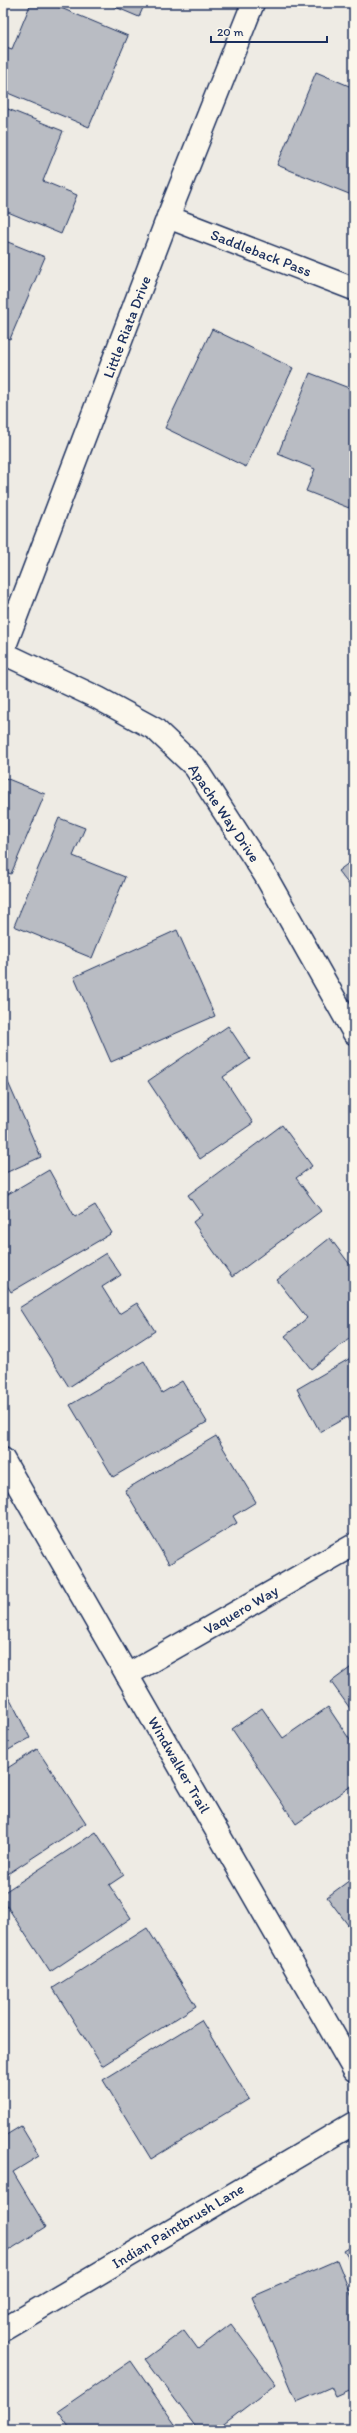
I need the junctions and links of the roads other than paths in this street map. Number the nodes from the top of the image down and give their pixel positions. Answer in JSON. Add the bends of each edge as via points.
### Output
{"nodes":[{"id":1,"x":253,"y":3,"type":"edge"},
{"id":2,"x":168,"y":217,"type":"junction"},
{"id":3,"x":354,"y":289,"type":"edge"},
{"id":4,"x":3,"y":652,"type":"edge"},
{"id":5,"x":354,"y":1033,"type":"edge"},
{"id":6,"x":3,"y":1459,"type":"edge"},
{"id":7,"x":354,"y":1545,"type":"edge"},
{"id":8,"x":127,"y":1675,"type":"junction"},
{"id":9,"x":354,"y":2070,"type":"edge"},
{"id":10,"x":354,"y":2123,"type":"edge"},
{"id":11,"x":3,"y":2330,"type":"edge"}],
"edges":[{"from":1,"to":2,"type":"street","name":"Little Riata Drive"},
{"from":2,"to":3,"type":"street","name":"Saddleback Pass"},
{"from":2,"to":4,"type":"street","name":"Little Riata Drive"},
{"from":4,"to":5,"type":"street","name":"Apache Way Drive","via":[[98,698],[154,729],[195,766],[265,875]]},
{"from":6,"to":8,"type":"street","name":"Windwalker Trail"},
{"from":7,"to":8,"type":"street","name":"Vaquero Way"},
{"from":8,"to":9,"type":"street","name":"Windwalker Trail"},
{"from":10,"to":11,"type":"street","name":"Indian Paintbrush Lane"}]}
